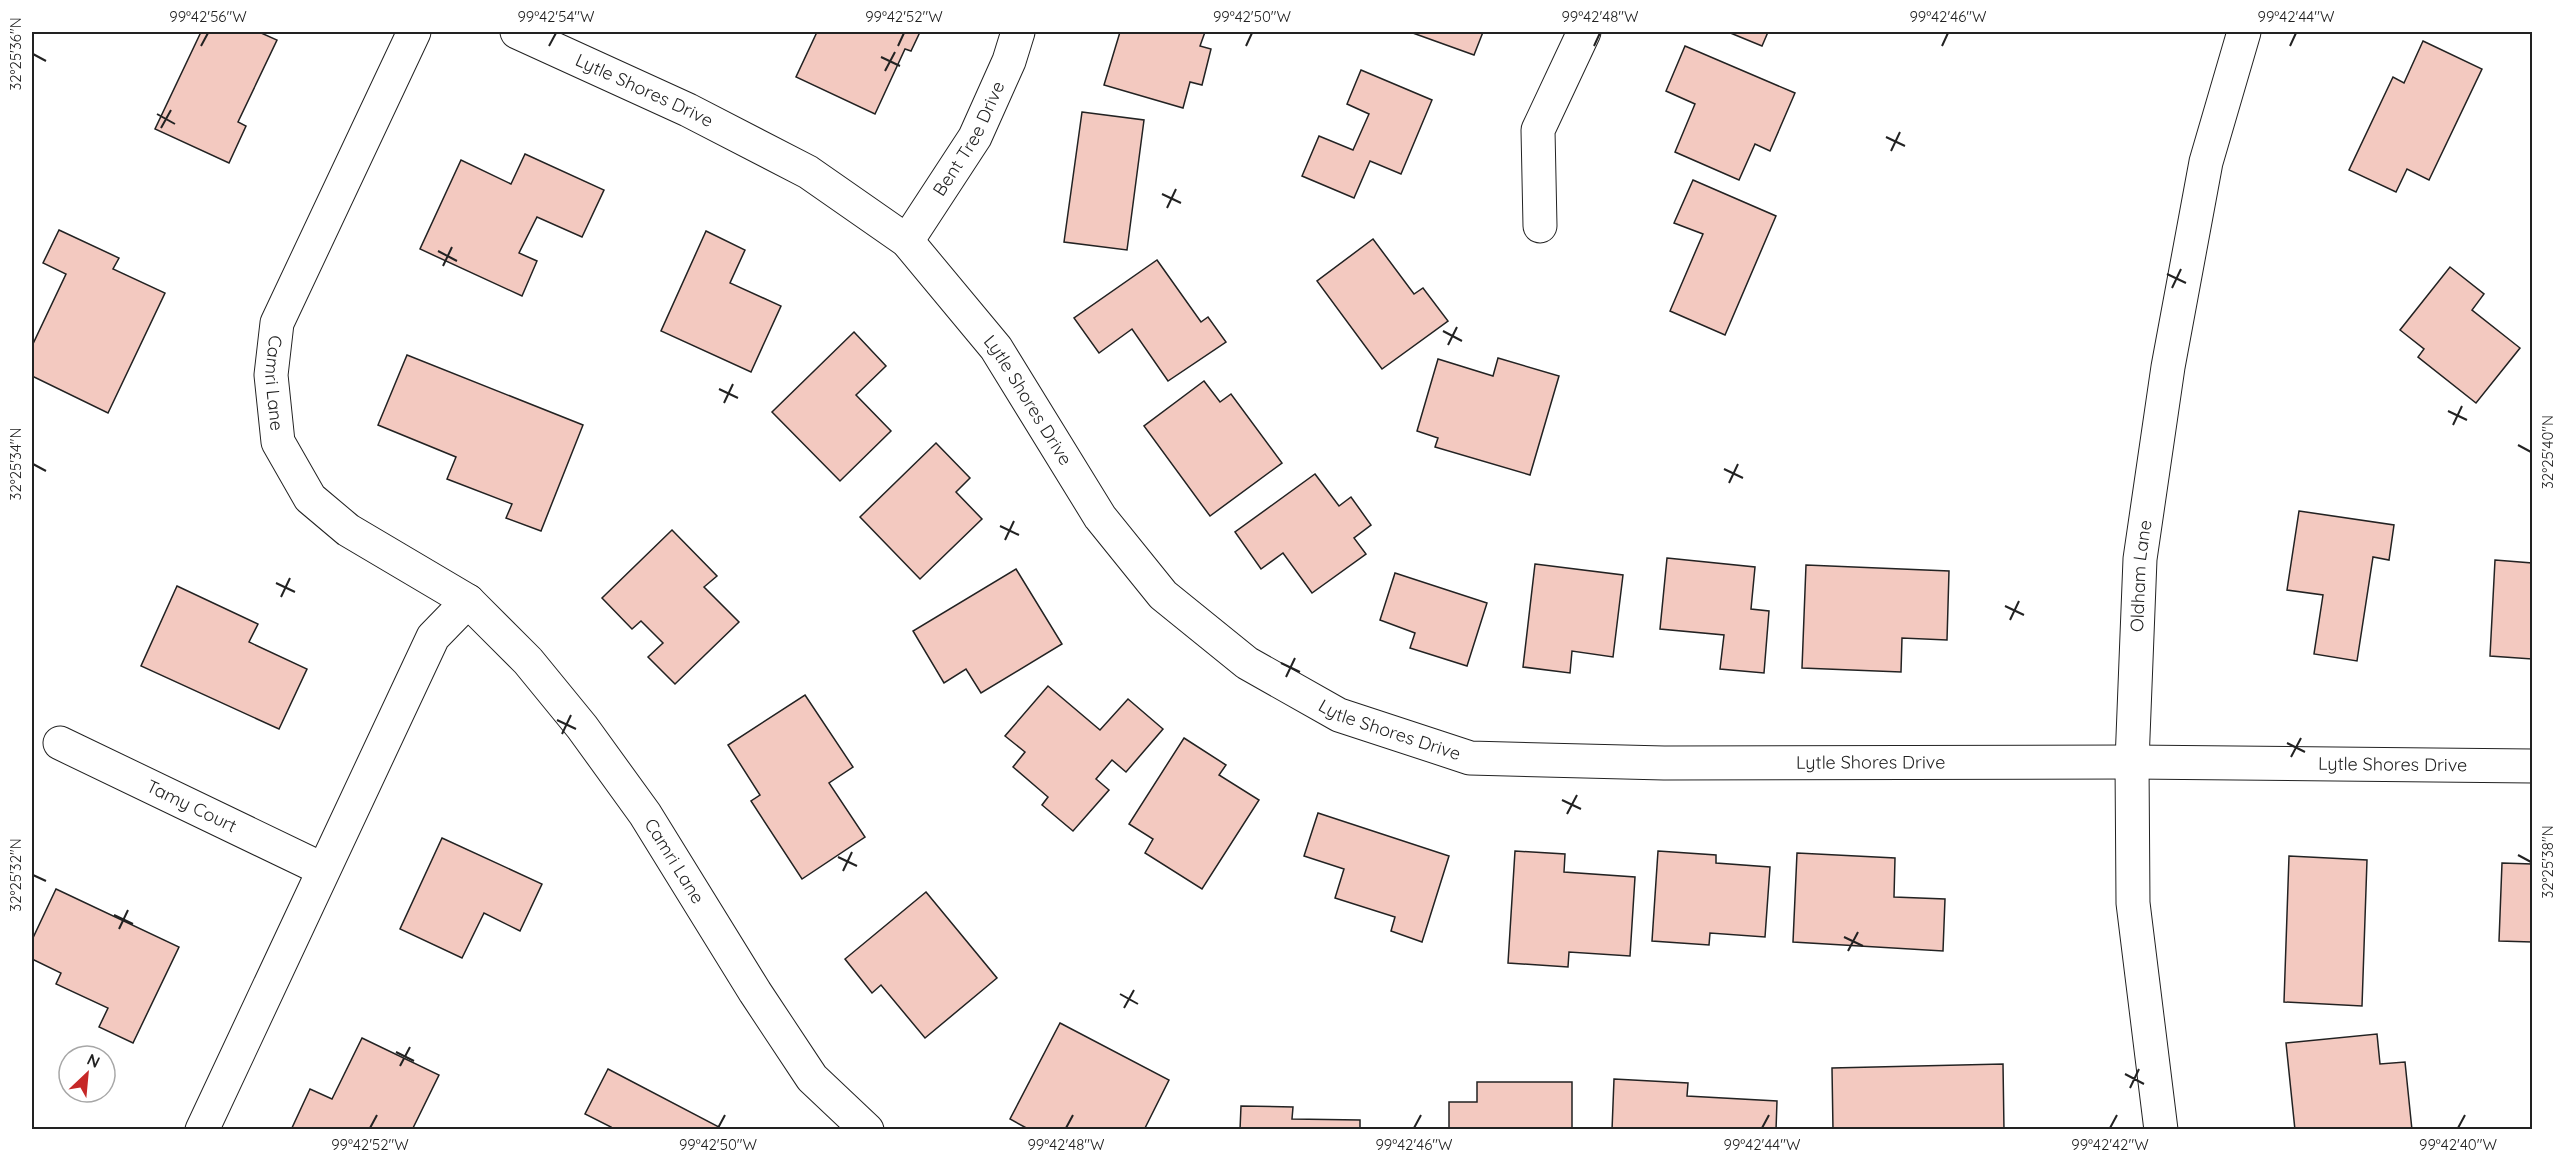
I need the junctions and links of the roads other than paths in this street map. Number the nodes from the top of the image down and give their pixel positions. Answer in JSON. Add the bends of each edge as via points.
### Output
{"nodes":[{"id":1,"x":414,"y":32,"type":"edge"},
{"id":2,"x":517,"y":32,"type":"edge"},
{"id":3,"x":1018,"y":32,"type":"edge"},
{"id":4,"x":1584,"y":32,"type":"edge"},
{"id":5,"x":2244,"y":32,"type":"edge"},
{"id":6,"x":1540,"y":226,"type":"dead end"},
{"id":7,"x":907,"y":241,"type":"junction"},
{"id":8,"x":468,"y":600,"type":"junction"},
{"id":9,"x":60,"y":743,"type":"dead end"},
{"id":10,"x":2132,"y":762,"type":"junction"},
{"id":11,"x":2532,"y":766,"type":"edge"},
{"id":12,"x":322,"y":869,"type":"junction"},
{"id":13,"x":856,"y":1126,"type":"edge"},
{"id":14,"x":202,"y":1130,"type":"edge"},
{"id":15,"x":2161,"y":1130,"type":"edge"}],
"edges":[{"from":1,"to":8,"type":"street","name":"Camri Lane","via":[[277,323],[271,375],[278,442],[310,498],[348,530]]},
{"from":2,"to":7,"type":"street","name":"Lytle Shores Drive","via":[[688,110],[808,172]]},
{"from":3,"to":7,"type":"street","name":"Bent Tree Drive","via":[[975,137]]},
{"from":4,"to":6,"type":"street","via":[[1538,130]]},
{"from":5,"to":10,"type":"street","name":"Oldham Lane","via":[[2206,162],[2168,367],[2140,559]]},
{"from":7,"to":10,"type":"street","name":"Lytle Shores Drive","via":[[996,348],[1100,517],[1163,595],[1247,663],[1339,715],[1470,759],[1676,763]]},
{"from":8,"to":12,"type":"street","via":[[433,637]]},
{"from":8,"to":13,"type":"street","name":"Camri Lane","via":[[528,661],[582,727],[645,814],[812,1078]]},
{"from":9,"to":12,"type":"street","name":"Tamy Court"},
{"from":10,"to":11,"type":"street","name":"Lytle Shores Drive"},
{"from":10,"to":15,"type":"street","name":"Oldham Lane","via":[[2133,903]]},
{"from":12,"to":14,"type":"street"}]}
